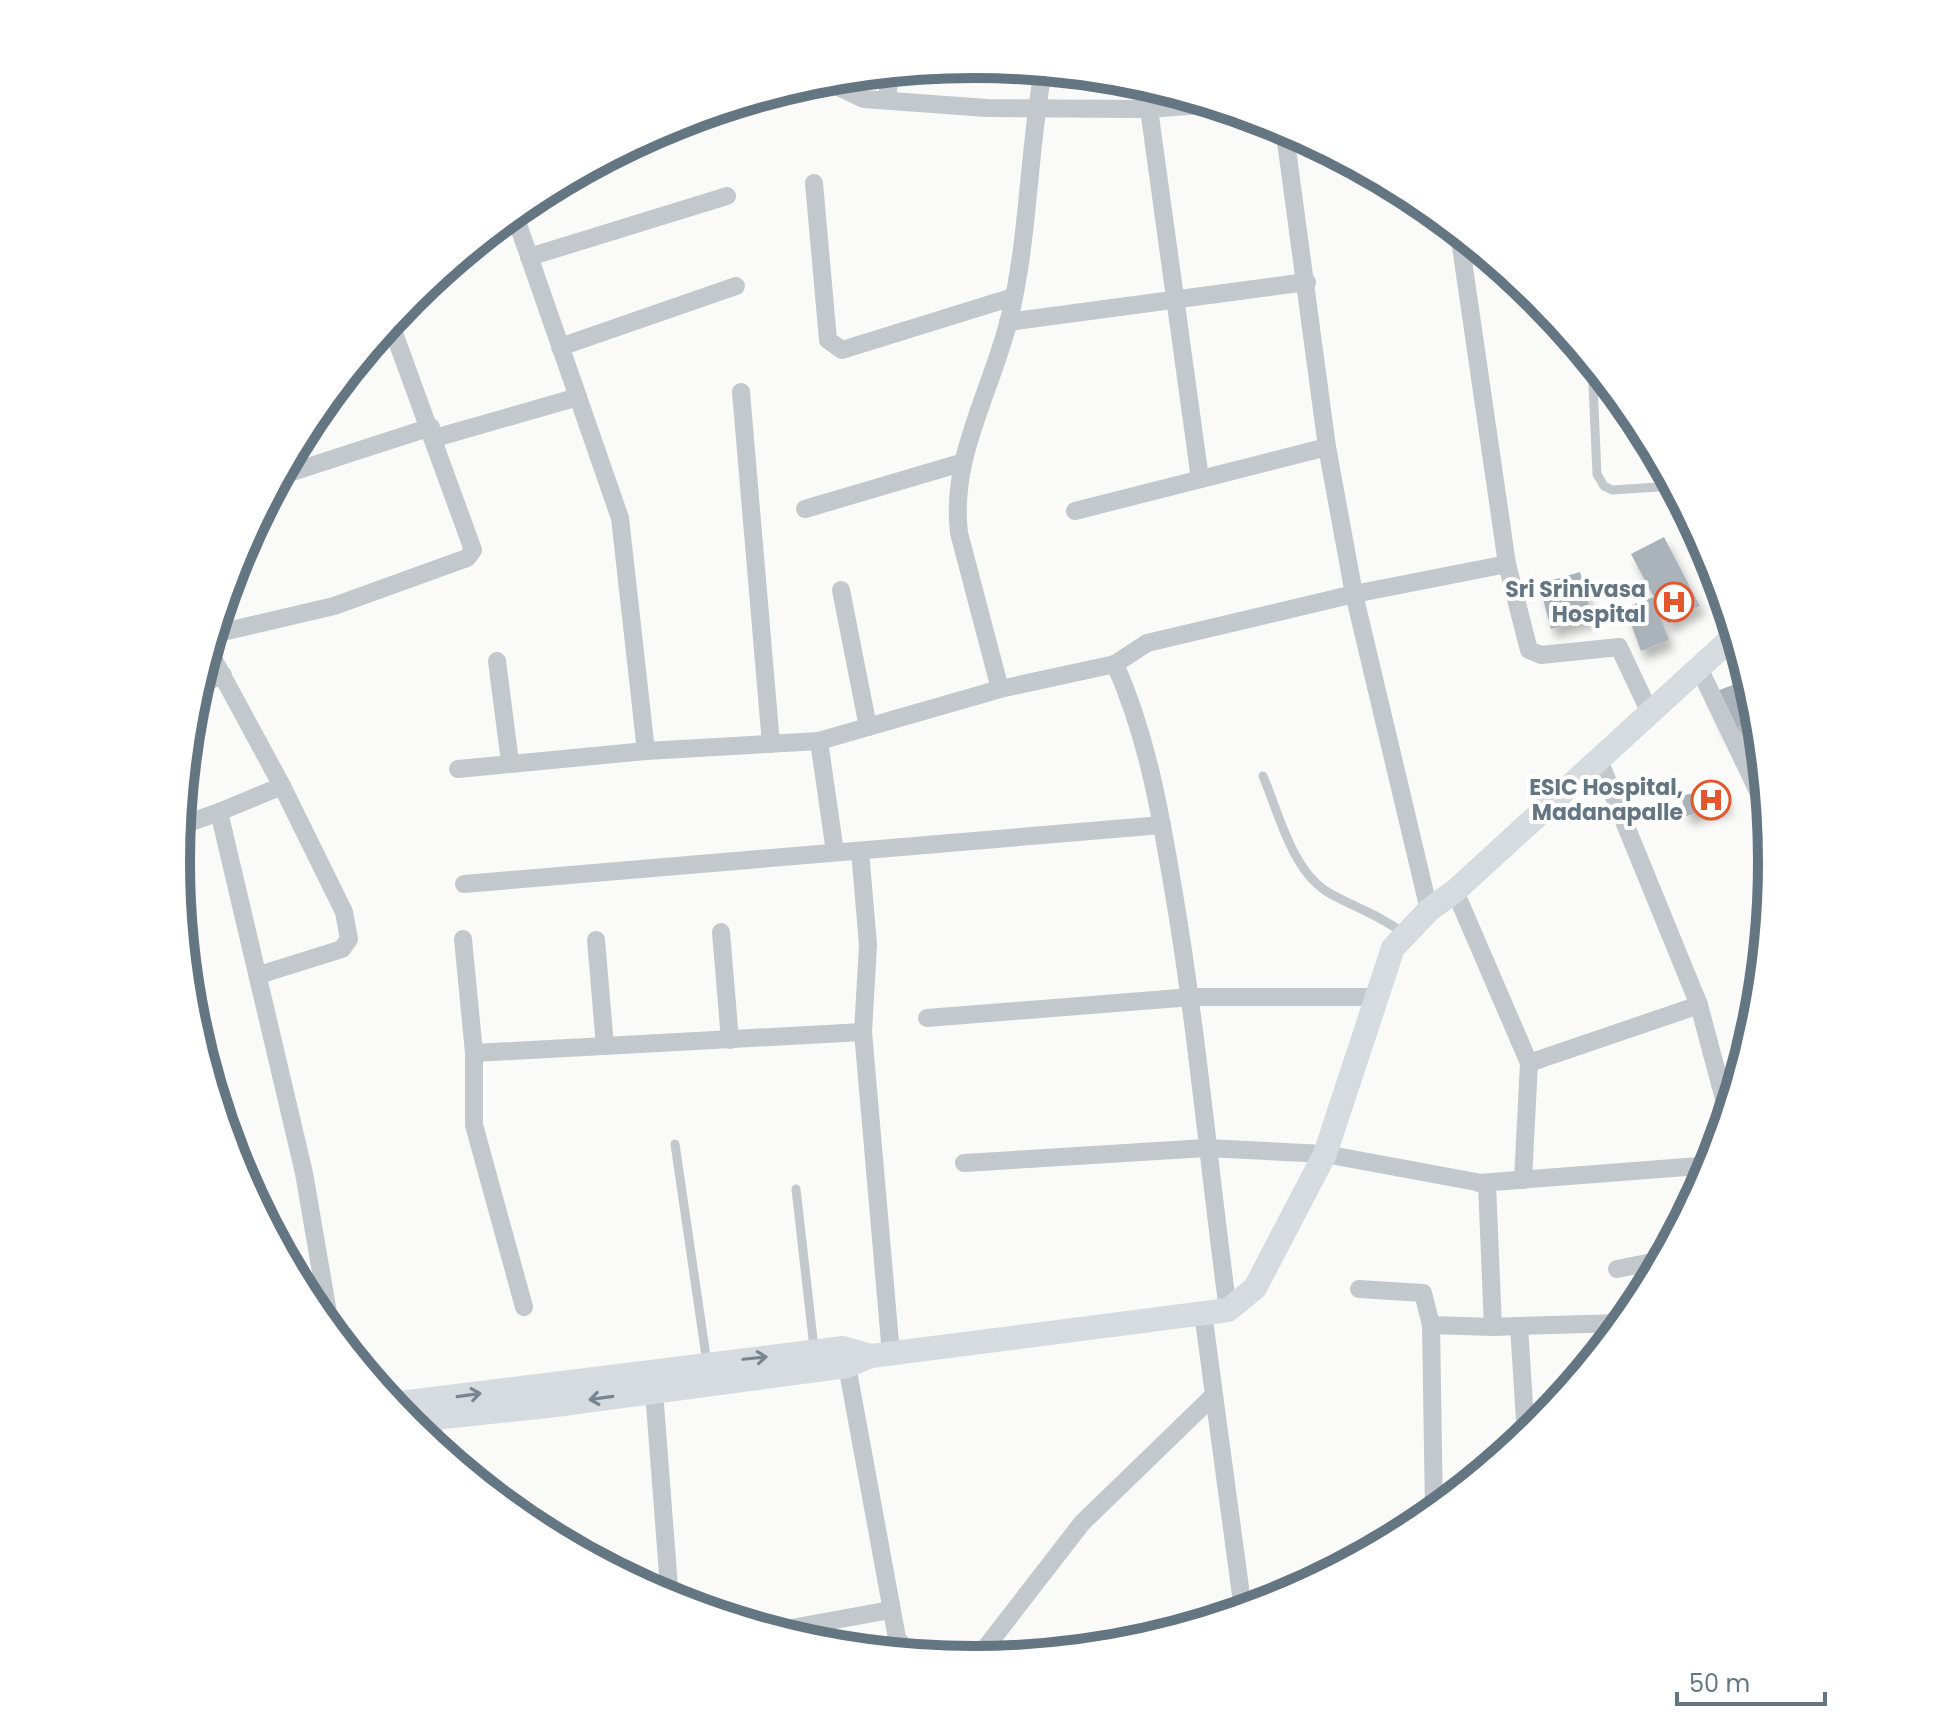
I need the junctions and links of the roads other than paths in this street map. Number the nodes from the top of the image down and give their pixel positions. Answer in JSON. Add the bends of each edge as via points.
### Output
{"nodes":[{"id":1,"x":1041,"y":81,"type":"edge"},
{"id":2,"x":889,"y":83,"type":"edge"},
{"id":3,"x":845,"y":89,"type":"edge"},
{"id":4,"x":887,"y":100,"type":"junction"},
{"id":5,"x":1182,"y":106,"type":"edge"},
{"id":6,"x":1035,"y":109,"type":"junction"},
{"id":7,"x":1149,"y":109,"type":"junction"},
{"id":8,"x":1286,"y":143,"type":"edge"},
{"id":9,"x":814,"y":183,"type":"dead end"},
{"id":10,"x":727,"y":196,"type":"dead end"},
{"id":11,"x":518,"y":225,"type":"edge"},
{"id":12,"x":1461,"y":248,"type":"edge"},
{"id":13,"x":529,"y":257,"type":"junction"},
{"id":14,"x":1307,"y":282,"type":"junction"},
{"id":15,"x":736,"y":286,"type":"dead end"},
{"id":16,"x":1013,"y":297,"type":"junction"},
{"id":17,"x":1175,"y":299,"type":"junction"},
{"id":18,"x":1008,"y":322,"type":"junction"},
{"id":19,"x":395,"y":335,"type":"edge"},
{"id":20,"x":560,"y":347,"type":"junction"},
{"id":21,"x":1593,"y":381,"type":"edge"},
{"id":22,"x":741,"y":392,"type":"dead end"},
{"id":23,"x":578,"y":397,"type":"junction"},
{"id":24,"x":433,"y":433,"type":"junction"},
{"id":25,"x":1327,"y":447,"type":"junction"},
{"id":26,"x":961,"y":463,"type":"junction"},
{"id":27,"x":295,"y":472,"type":"edge"},
{"id":28,"x":1200,"y":479,"type":"junction"},
{"id":29,"x":1662,"y":487,"type":"edge"},
{"id":30,"x":805,"y":509,"type":"dead end"},
{"id":31,"x":1075,"y":511,"type":"dead end"},
{"id":32,"x":1507,"y":564,"type":"junction"},
{"id":33,"x":841,"y":590,"type":"dead end"},
{"id":34,"x":1354,"y":594,"type":"junction"},
{"id":35,"x":225,"y":631,"type":"edge"},
{"id":36,"x":1727,"y":642,"type":"edge"},
{"id":37,"x":497,"y":661,"type":"dead end"},
{"id":38,"x":216,"y":663,"type":"edge"},
{"id":39,"x":1115,"y":664,"type":"junction"},
{"id":40,"x":1699,"y":668,"type":"junction"},
{"id":41,"x":223,"y":675,"type":"junction"},
{"id":42,"x":213,"y":679,"type":"edge"},
{"id":43,"x":1000,"y":689,"type":"junction"},
{"id":44,"x":1649,"y":711,"type":"junction"},
{"id":45,"x":868,"y":727,"type":"junction"},
{"id":46,"x":819,"y":741,"type":"junction"},
{"id":47,"x":771,"y":744,"type":"junction"},
{"id":48,"x":646,"y":751,"type":"junction"},
{"id":49,"x":1599,"y":760,"type":"junction"},
{"id":50,"x":510,"y":762,"type":"junction"},
{"id":51,"x":458,"y":769,"type":"dead end"},
{"id":52,"x":1263,"y":776,"type":"dead end"},
{"id":53,"x":1754,"y":783,"type":"edge"},
{"id":54,"x":282,"y":786,"type":"junction"},
{"id":55,"x":219,"y":812,"type":"junction"},
{"id":56,"x":192,"y":822,"type":"edge"},
{"id":57,"x":1162,"y":825,"type":"junction"},
{"id":58,"x":860,"y":851,"type":"junction"},
{"id":59,"x":835,"y":852,"type":"junction"},
{"id":60,"x":464,"y":884,"type":"dead end"},
{"id":61,"x":1455,"y":891,"type":"junction"},
{"id":62,"x":1429,"y":910,"type":"junction"},
{"id":63,"x":721,"y":932,"type":"dead end"},
{"id":64,"x":1405,"y":935,"type":"junction"},
{"id":65,"x":463,"y":939,"type":"dead end"},
{"id":66,"x":596,"y":940,"type":"dead end"},
{"id":67,"x":259,"y":975,"type":"junction"},
{"id":68,"x":1192,"y":997,"type":"junction"},
{"id":69,"x":1377,"y":997,"type":"junction"},
{"id":70,"x":1699,"y":1005,"type":"junction"},
{"id":71,"x":927,"y":1018,"type":"dead end"},
{"id":72,"x":863,"y":1032,"type":"junction"},
{"id":73,"x":730,"y":1040,"type":"junction"},
{"id":74,"x":605,"y":1046,"type":"junction"},
{"id":75,"x":474,"y":1053,"type":"junction"},
{"id":76,"x":1529,"y":1063,"type":"junction"},
{"id":77,"x":1723,"y":1095,"type":"edge"},
{"id":78,"x":675,"y":1144,"type":"dead end"},
{"id":79,"x":1206,"y":1148,"type":"junction"},
{"id":80,"x":1325,"y":1154,"type":"junction"},
{"id":81,"x":964,"y":1163,"type":"dead end"},
{"id":82,"x":1695,"y":1171,"type":"edge"},
{"id":83,"x":1523,"y":1180,"type":"junction"},
{"id":84,"x":1479,"y":1183,"type":"junction"},
{"id":85,"x":796,"y":1189,"type":"dead end"},
{"id":86,"x":1648,"y":1263,"type":"edge"},
{"id":87,"x":1617,"y":1269,"type":"dead end"},
{"id":88,"x":1359,"y":1289,"type":"dead end"},
{"id":89,"x":326,"y":1302,"type":"edge"},
{"id":90,"x":524,"y":1307,"type":"dead end"},
{"id":91,"x":1228,"y":1310,"type":"junction"},
{"id":92,"x":1203,"y":1313,"type":"junction"},
{"id":93,"x":1607,"y":1323,"type":"edge"},
{"id":94,"x":1431,"y":1325,"type":"junction"},
{"id":95,"x":1519,"y":1326,"type":"junction"},
{"id":96,"x":1493,"y":1327,"type":"junction"},
{"id":97,"x":814,"y":1352,"type":"junction"},
{"id":98,"x":881,"y":1355,"type":"junction"},
{"id":99,"x":845,"y":1357,"type":"junction"},
{"id":100,"x":707,"y":1363,"type":"junction"},
{"id":101,"x":654,"y":1391,"type":"junction"},
{"id":102,"x":546,"y":1395,"type":"junction"},
{"id":103,"x":1212,"y":1397,"type":"junction"},
{"id":104,"x":408,"y":1403,"type":"edge"},
{"id":105,"x":434,"y":1419,"type":"junction"},
{"id":106,"x":424,"y":1420,"type":"edge"},
{"id":107,"x":1525,"y":1420,"type":"edge"},
{"id":108,"x":433,"y":1428,"type":"edge"},
{"id":109,"x":1434,"y":1497,"type":"edge"},
{"id":110,"x":669,"y":1584,"type":"edge"},
{"id":111,"x":1241,"y":1599,"type":"edge"},
{"id":112,"x":890,"y":1610,"type":"junction"},
{"id":113,"x":802,"y":1626,"type":"edge"},
{"id":114,"x":900,"y":1642,"type":"edge"},
{"id":115,"x":987,"y":1646,"type":"edge"}],
"edges":[{"from":1,"to":6,"type":"street"},
{"from":2,"to":4,"type":"street"},
{"from":3,"to":4,"type":"street","via":[[864,99]]},
{"from":4,"to":6,"type":"street"},
{"from":5,"to":7,"type":"street"},
{"from":6,"to":7,"type":"street"},
{"from":6,"to":16,"type":"street"},
{"from":7,"to":17,"type":"street"},
{"from":8,"to":14,"type":"street"},
{"from":9,"to":16,"type":"street","via":[[828,340],[833,347],[842,350]]},
{"from":10,"to":13,"type":"street"},
{"from":11,"to":13,"type":"street"},
{"from":12,"to":32,"type":"street"},
{"from":13,"to":20,"type":"street"},
{"from":14,"to":17,"type":"street"},
{"from":14,"to":25,"type":"street"},
{"from":15,"to":20,"type":"street"},
{"from":16,"to":18,"type":"street"},
{"from":17,"to":18,"type":"street"},
{"from":17,"to":28,"type":"street"},
{"from":18,"to":26,"type":"street"},
{"from":19,"to":24,"type":"street"},
{"from":20,"to":23,"type":"street"},
{"from":21,"to":29,"type":"lane","via":[[1597,474],[1604,486]]},
{"from":22,"to":47,"type":"street"},
{"from":23,"to":24,"type":"street"},
{"from":23,"to":48,"type":"street","via":[[620,518]]},
{"from":24,"to":27,"type":"street"},
{"from":24,"to":35,"type":"street","via":[[472,541],[467,558],[334,606]]},
{"from":25,"to":28,"type":"street"},
{"from":25,"to":34,"type":"street"},
{"from":26,"to":30,"type":"street"},
{"from":26,"to":43,"type":"street","via":[[959,533]]},
{"from":28,"to":31,"type":"street"},
{"from":32,"to":34,"type":"street"},
{"from":32,"to":44,"type":"street","via":[[1529,650],[1541,655],[1619,647]]},
{"from":33,"to":45,"type":"street"},
{"from":34,"to":39,"type":"street","via":[[1147,643]]},
{"from":34,"to":62,"type":"street"},
{"from":36,"to":40,"type":"main road"},
{"from":37,"to":50,"type":"street"},
{"from":38,"to":41,"type":"street"},
{"from":39,"to":43,"type":"street"},
{"from":39,"to":57,"type":"street","via":[[1150,761]]},
{"from":40,"to":44,"type":"main road"},
{"from":40,"to":53,"type":"street"},
{"from":41,"to":42,"type":"street"},
{"from":41,"to":54,"type":"street"},
{"from":43,"to":45,"type":"street"},
{"from":44,"to":49,"type":"main road"},
{"from":45,"to":46,"type":"street"},
{"from":46,"to":47,"type":"street"},
{"from":46,"to":59,"type":"street"},
{"from":47,"to":48,"type":"street"},
{"from":48,"to":50,"type":"street"},
{"from":49,"to":61,"type":"main road"},
{"from":49,"to":70,"type":"street"},
{"from":50,"to":51,"type":"street"},
{"from":52,"to":64,"type":"lane","via":[[1312,880]]},
{"from":54,"to":55,"type":"street"},
{"from":54,"to":67,"type":"street","via":[[344,912],[349,939],[342,949]]},
{"from":55,"to":56,"type":"street"},
{"from":55,"to":67,"type":"street"},
{"from":57,"to":58,"type":"street"},
{"from":57,"to":68,"type":"street"},
{"from":58,"to":59,"type":"street"},
{"from":58,"to":72,"type":"street","via":[[868,945]]},
{"from":59,"to":60,"type":"street"},
{"from":61,"to":62,"type":"main road"},
{"from":61,"to":76,"type":"street"},
{"from":62,"to":64,"type":"main road"},
{"from":63,"to":73,"type":"street"},
{"from":64,"to":69,"type":"main road","via":[[1393,948]]},
{"from":65,"to":75,"type":"street"},
{"from":66,"to":74,"type":"street"},
{"from":67,"to":89,"type":"street","via":[[304,1173]]},
{"from":68,"to":69,"type":"street"},
{"from":68,"to":71,"type":"street"},
{"from":68,"to":79,"type":"street"},
{"from":69,"to":80,"type":"main road"},
{"from":70,"to":76,"type":"street"},
{"from":70,"to":77,"type":"street"},
{"from":72,"to":73,"type":"street"},
{"from":72,"to":98,"type":"street"},
{"from":73,"to":74,"type":"street"},
{"from":74,"to":75,"type":"street"},
{"from":75,"to":90,"type":"street","via":[[474,1125]]},
{"from":76,"to":83,"type":"street"},
{"from":78,"to":100,"type":"lane"},
{"from":79,"to":80,"type":"street"},
{"from":79,"to":81,"type":"street"},
{"from":79,"to":91,"type":"street"},
{"from":80,"to":84,"type":"street"},
{"from":80,"to":91,"type":"main road","via":[[1255,1288]]},
{"from":82,"to":83,"type":"street"},
{"from":83,"to":84,"type":"street"},
{"from":84,"to":96,"type":"street","via":[[1487,1184]]},
{"from":85,"to":97,"type":"lane"},
{"from":86,"to":87,"type":"street"},
{"from":88,"to":94,"type":"street","via":[[1423,1293]]},
{"from":91,"to":92,"type":"main road"},
{"from":92,"to":98,"type":"main road"},
{"from":92,"to":103,"type":"street"},
{"from":93,"to":95,"type":"street"},
{"from":94,"to":96,"type":"street"},
{"from":94,"to":109,"type":"street"},
{"from":95,"to":96,"type":"street"},
{"from":95,"to":107,"type":"street"},
{"from":97,"to":99,"type":"main road"},
{"from":100,"to":97,"type":"main road","one_way":true},
{"from":98,"to":99,"type":"main road"},
{"from":99,"to":101,"type":"main road"},
{"from":99,"to":112,"type":"street"},
{"from":100,"to":102,"type":"main road"},
{"from":101,"to":102,"type":"main road","one_way":true},
{"from":101,"to":110,"type":"street"},
{"from":104,"to":102,"type":"main road","one_way":true},
{"from":102,"to":105,"type":"main road"},
{"from":103,"to":111,"type":"street"},
{"from":103,"to":115,"type":"street","via":[[1082,1523]]},
{"from":105,"to":106,"type":"main road"},
{"from":105,"to":108,"type":"street"},
{"from":112,"to":113,"type":"street"},
{"from":112,"to":114,"type":"street"}]}
